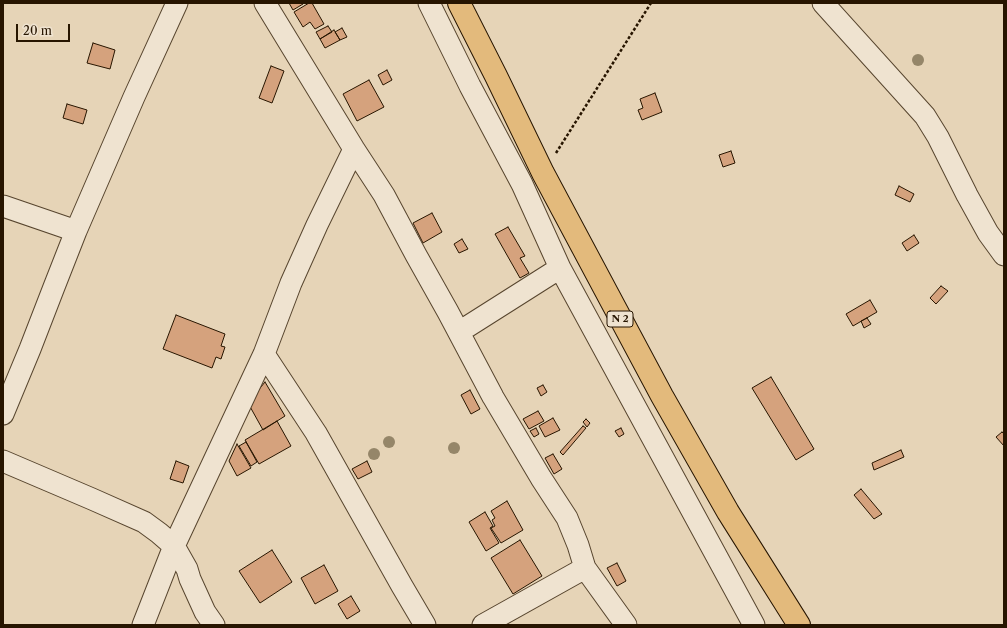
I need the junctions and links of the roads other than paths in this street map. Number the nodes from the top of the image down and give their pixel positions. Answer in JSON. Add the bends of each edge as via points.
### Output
{"nodes":[{"id":1,"x":177,"y":3,"type":"edge"},
{"id":2,"x":265,"y":3,"type":"edge"},
{"id":3,"x":429,"y":3,"type":"edge"},
{"id":4,"x":459,"y":3,"type":"edge"},
{"id":5,"x":824,"y":3,"type":"edge"},
{"id":6,"x":354,"y":149,"type":"junction"},
{"id":7,"x":3,"y":206,"type":"edge"},
{"id":8,"x":76,"y":231,"type":"junction"},
{"id":9,"x":1004,"y":255,"type":"edge"},
{"id":10,"x":560,"y":268,"type":"junction"},
{"id":11,"x":459,"y":332,"type":"junction"},
{"id":12,"x":264,"y":354,"type":"junction"},
{"id":13,"x":3,"y":414,"type":"edge"},
{"id":14,"x":3,"y":461,"type":"edge"},
{"id":15,"x":174,"y":546,"type":"junction"},
{"id":16,"x":585,"y":568,"type":"junction"},
{"id":17,"x":143,"y":625,"type":"edge"},
{"id":18,"x":214,"y":625,"type":"edge"},
{"id":19,"x":425,"y":625,"type":"edge"},
{"id":20,"x":483,"y":625,"type":"edge"},
{"id":21,"x":626,"y":625,"type":"edge"},
{"id":22,"x":754,"y":625,"type":"edge"},
{"id":23,"x":799,"y":625,"type":"edge"}],
"edges":[{"from":1,"to":8,"type":"street"},
{"from":2,"to":6,"type":"street"},
{"from":3,"to":10,"type":"street","via":[[522,184]]},
{"from":4,"to":23,"type":"main road","number":"N 2","via":[[543,173],[626,331],[728,512]]},
{"from":5,"to":9,"type":"street","via":[[925,116],[988,233]]},
{"from":6,"to":11,"type":"street","via":[[384,195]]},
{"from":6,"to":12,"type":"street","via":[[294,277]]},
{"from":7,"to":8,"type":"street"},
{"from":8,"to":13,"type":"street"},
{"from":10,"to":11,"type":"street"},
{"from":10,"to":22,"type":"street"},
{"from":11,"to":16,"type":"street","via":[[541,478],[567,518]]},
{"from":12,"to":15,"type":"street"},
{"from":12,"to":19,"type":"street","via":[[316,433]]},
{"from":14,"to":15,"type":"street","via":[[144,522]]},
{"from":15,"to":17,"type":"street"},
{"from":15,"to":18,"type":"street","via":[[205,612]]},
{"from":16,"to":20,"type":"street"},
{"from":16,"to":21,"type":"street"}]}
